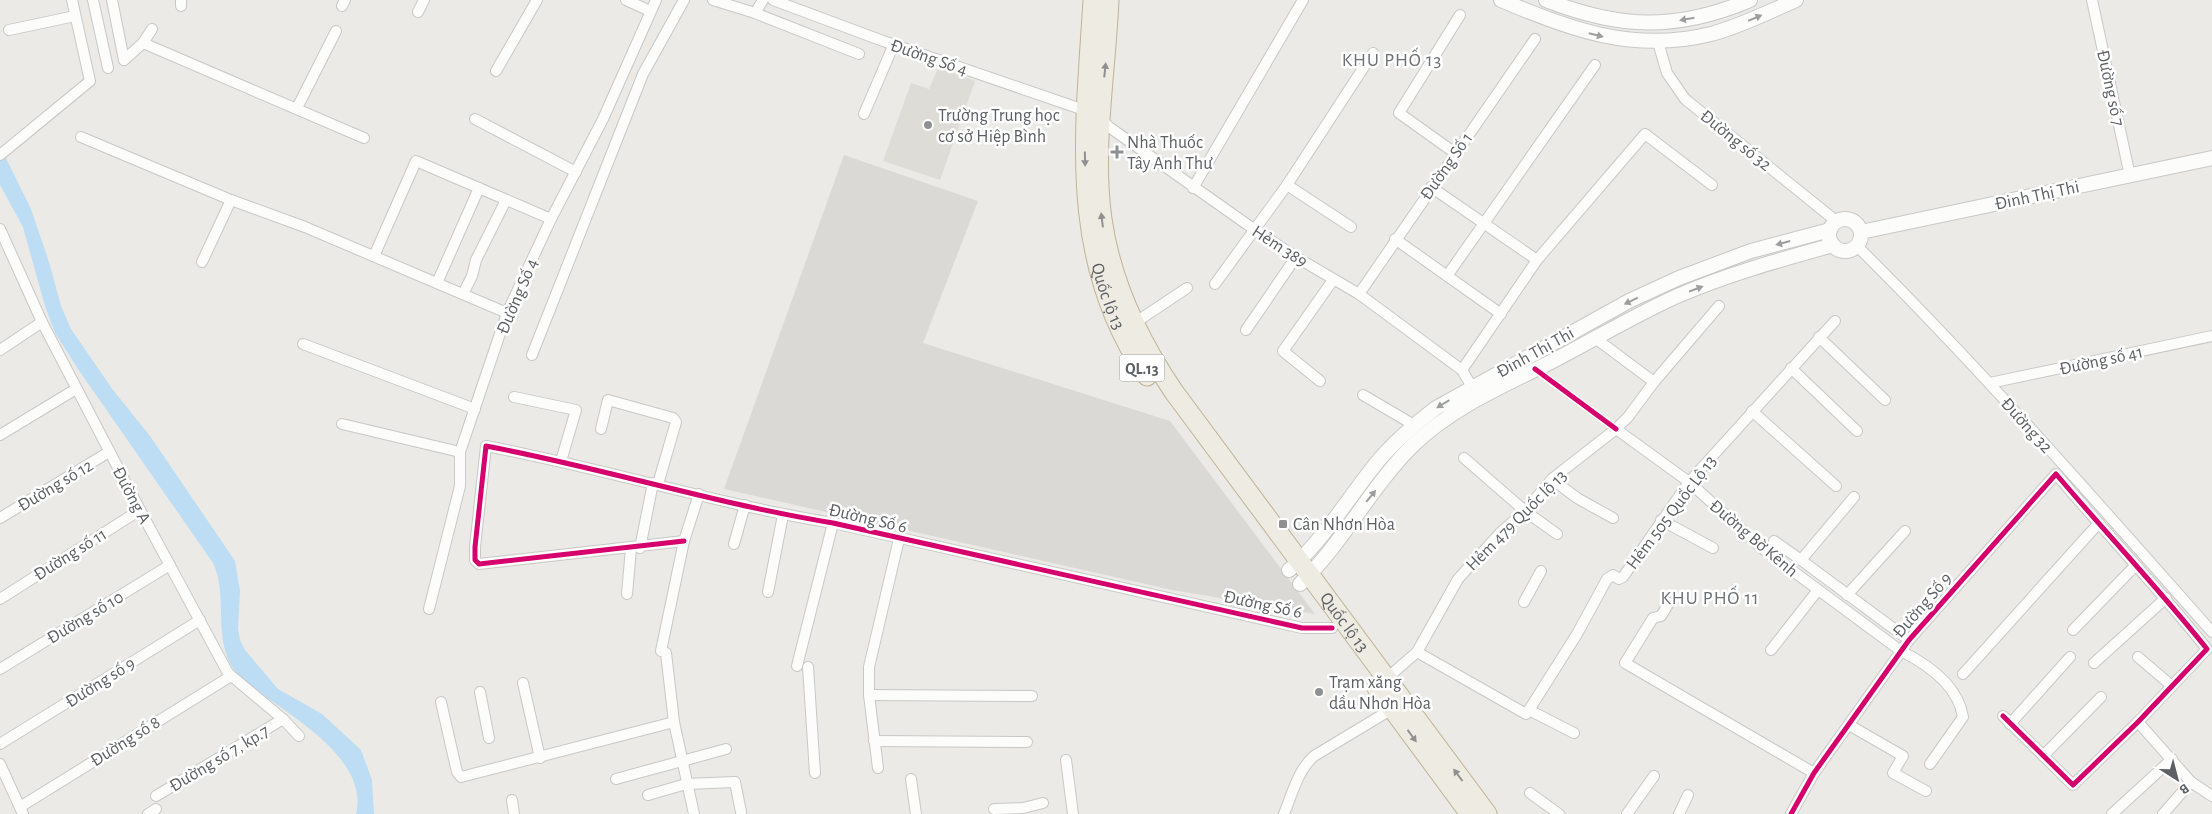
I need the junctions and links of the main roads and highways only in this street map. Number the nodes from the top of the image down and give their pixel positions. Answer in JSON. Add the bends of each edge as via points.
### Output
{"nodes":[{"id":1,"x":1093,"y":0,"type":"edge"},
{"id":2,"x":1110,"y":0,"type":"edge"},
{"id":3,"x":1094,"y":114,"type":"junction"},
{"id":4,"x":1299,"y":573,"type":"junction"},
{"id":5,"x":1470,"y":814,"type":"edge"},
{"id":6,"x":1487,"y":814,"type":"edge"}],
"edges":[{"from":1,"to":3,"type":"highway","name":"Quốc lộ 13","number":"QL.13"},
{"from":3,"to":2,"type":"highway","name":"Quốc lộ 13","number":"QL.13","one_way":true},
{"from":4,"to":3,"type":"highway","name":"Quốc lộ 13","number":"QL.13","one_way":true,"via":[[1155,364],[1133,324],[1112,269],[1102,218],[1099,146]]},
{"from":3,"to":4,"type":"highway","name":"Quốc lộ 13","number":"QL.13","one_way":true,"via":[[1084,147],[1088,218],[1106,293],[1121,330],[1164,400]]},
{"from":4,"to":5,"type":"highway","name":"Quốc lộ 13","number":"QL.13","one_way":true,"via":[[1332,628]]},
{"from":6,"to":4,"type":"highway","name":"Quốc lộ 13","number":"QL.13","one_way":true,"via":[[1386,680]]}]}
